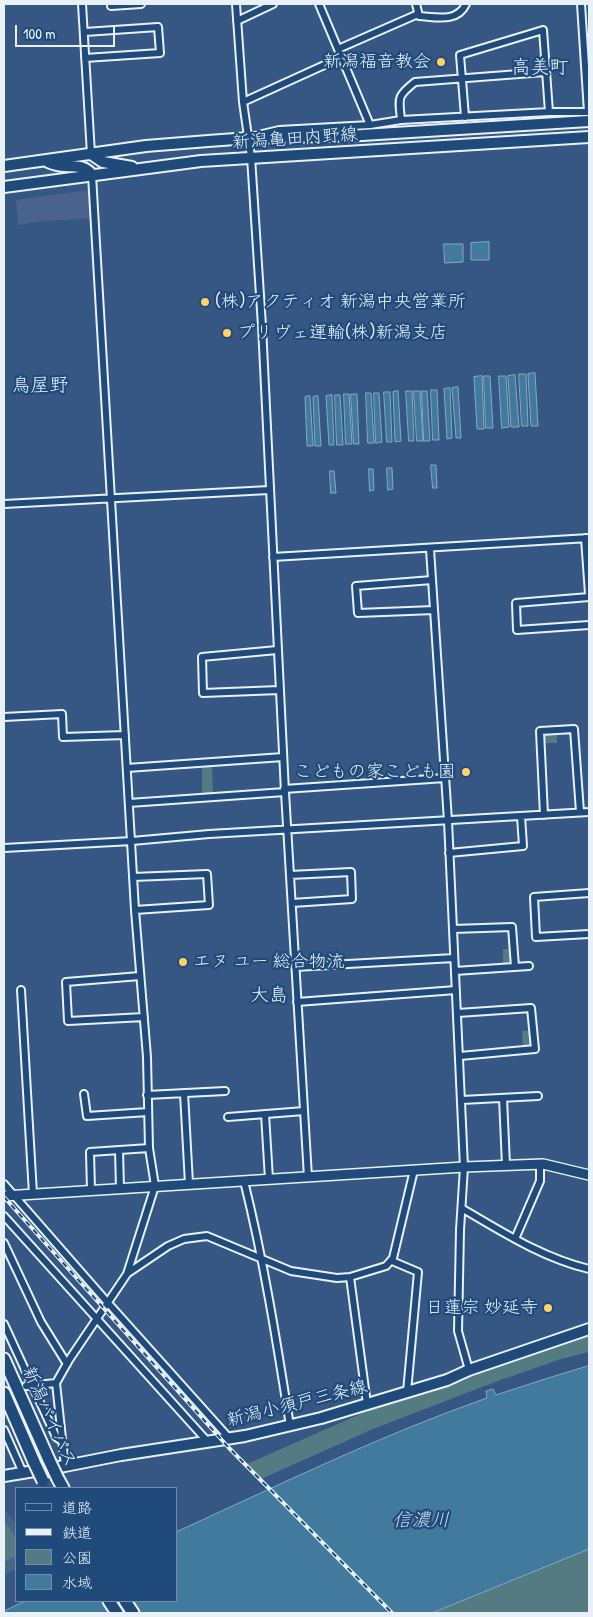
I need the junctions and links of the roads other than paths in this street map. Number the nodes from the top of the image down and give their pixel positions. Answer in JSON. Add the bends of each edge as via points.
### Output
{"nodes":[{"id":1,"x":82,"y":4,"type":"edge"},
{"id":2,"x":111,"y":4,"type":"edge"},
{"id":3,"x":141,"y":4,"type":"edge"},
{"id":4,"x":236,"y":4,"type":"edge"},
{"id":5,"x":273,"y":4,"type":"edge"},
{"id":6,"x":319,"y":4,"type":"edge"},
{"id":7,"x":416,"y":4,"type":"edge"},
{"id":8,"x":466,"y":4,"type":"edge"},
{"id":9,"x":581,"y":4,"type":"edge"},
{"id":10,"x":418,"y":14,"type":"junction"},
{"id":11,"x":237,"y":21,"type":"junction"},
{"id":12,"x":85,"y":32,"type":"junction"},
{"id":13,"x":338,"y":49,"type":"junction"},
{"id":14,"x":342,"y":57,"type":"junction"},
{"id":15,"x":85,"y":58,"type":"junction"},
{"id":16,"x":546,"y":72,"type":"junction"},
{"id":17,"x":462,"y":79,"type":"junction"},
{"id":18,"x":243,"y":102,"type":"junction"},
{"id":19,"x":549,"y":112,"type":"junction"},
{"id":20,"x":589,"y":115,"type":"edge"},
{"id":21,"x":465,"y":117,"type":"junction"},
{"id":22,"x":401,"y":120,"type":"junction"},
{"id":23,"x":370,"y":125,"type":"junction"},
{"id":24,"x":589,"y":137,"type":"edge"},
{"id":25,"x":249,"y":138,"type":"junction"},
{"id":26,"x":91,"y":154,"type":"junction"},
{"id":27,"x":251,"y":158,"type":"junction"},
{"id":28,"x":42,"y":161,"type":"junction"},
{"id":29,"x":4,"y":166,"type":"edge"},
{"id":30,"x":138,"y":168,"type":"junction"},
{"id":31,"x":92,"y":175,"type":"junction"},
{"id":32,"x":4,"y":187,"type":"edge"},
{"id":33,"x":270,"y":490,"type":"junction"},
{"id":34,"x":112,"y":498,"type":"junction"},
{"id":35,"x":4,"y":504,"type":"edge"},
{"id":36,"x":587,"y":538,"type":"edge"},
{"id":37,"x":430,"y":549,"type":"junction"},
{"id":38,"x":273,"y":558,"type":"junction"},
{"id":39,"x":432,"y":580,"type":"junction"},
{"id":40,"x":589,"y":596,"type":"edge"},
{"id":41,"x":434,"y":610,"type":"junction"},
{"id":42,"x":589,"y":625,"type":"edge"},
{"id":43,"x":277,"y":650,"type":"junction"},
{"id":44,"x":279,"y":690,"type":"junction"},
{"id":45,"x":4,"y":717,"type":"edge"},
{"id":46,"x":125,"y":735,"type":"junction"},
{"id":47,"x":283,"y":758,"type":"junction"},
{"id":48,"x":127,"y":768,"type":"junction"},
{"id":49,"x":445,"y":778,"type":"junction"},
{"id":50,"x":284,"y":790,"type":"junction"},
{"id":51,"x":129,"y":803,"type":"junction"},
{"id":52,"x":580,"y":812,"type":"junction"},
{"id":53,"x":589,"y":812,"type":"edge"},
{"id":54,"x":544,"y":815,"type":"junction"},
{"id":55,"x":521,"y":816,"type":"junction"},
{"id":56,"x":448,"y":821,"type":"junction"},
{"id":57,"x":288,"y":830,"type":"junction"},
{"id":58,"x":132,"y":841,"type":"junction"},
{"id":59,"x":4,"y":848,"type":"edge"},
{"id":60,"x":449,"y":853,"type":"junction"},
{"id":61,"x":290,"y":875,"type":"junction"},
{"id":62,"x":133,"y":877,"type":"junction"},
{"id":63,"x":589,"y":893,"type":"edge"},
{"id":64,"x":292,"y":903,"type":"junction"},
{"id":65,"x":135,"y":910,"type":"junction"},
{"id":66,"x":453,"y":929,"type":"junction"},
{"id":67,"x":589,"y":934,"type":"edge"},
{"id":68,"x":454,"y":958,"type":"junction"},
{"id":69,"x":529,"y":966,"type":"dead end"},
{"id":70,"x":515,"y":967,"type":"junction"},
{"id":71,"x":295,"y":968,"type":"junction"},
{"id":72,"x":455,"y":971,"type":"junction"},
{"id":73,"x":140,"y":976,"type":"junction"},
{"id":74,"x":21,"y":990,"type":"dead end"},
{"id":75,"x":456,"y":990,"type":"junction"},
{"id":76,"x":297,"y":1002,"type":"junction"},
{"id":77,"x":458,"y":1013,"type":"junction"},
{"id":78,"x":144,"y":1017,"type":"junction"},
{"id":79,"x":460,"y":1056,"type":"junction"},
{"id":80,"x":225,"y":1091,"type":"dead end"},
{"id":81,"x":184,"y":1093,"type":"junction"},
{"id":82,"x":84,"y":1094,"type":"dead end"},
{"id":83,"x":147,"y":1095,"type":"junction"},
{"id":84,"x":538,"y":1096,"type":"dead end"},
{"id":85,"x":503,"y":1098,"type":"junction"},
{"id":86,"x":462,"y":1100,"type":"junction"},
{"id":87,"x":304,"y":1111,"type":"junction"},
{"id":88,"x":148,"y":1112,"type":"junction"},
{"id":89,"x":265,"y":1114,"type":"junction"},
{"id":90,"x":228,"y":1117,"type":"dead end"},
{"id":91,"x":150,"y":1148,"type":"junction"},
{"id":92,"x":118,"y":1150,"type":"junction"},
{"id":93,"x":540,"y":1164,"type":"junction"},
{"id":94,"x":506,"y":1165,"type":"junction"},
{"id":95,"x":464,"y":1167,"type":"junction"},
{"id":96,"x":414,"y":1170,"type":"junction"},
{"id":97,"x":589,"y":1175,"type":"edge"},
{"id":98,"x":308,"y":1177,"type":"junction"},
{"id":99,"x":269,"y":1179,"type":"junction"},
{"id":100,"x":244,"y":1181,"type":"junction"},
{"id":101,"x":4,"y":1184,"type":"edge"},
{"id":102,"x":189,"y":1184,"type":"junction"},
{"id":103,"x":155,"y":1186,"type":"junction"},
{"id":104,"x":120,"y":1188,"type":"junction"},
{"id":105,"x":91,"y":1190,"type":"junction"},
{"id":106,"x":33,"y":1194,"type":"junction"},
{"id":107,"x":14,"y":1195,"type":"junction"},
{"id":108,"x":4,"y":1196,"type":"edge"},
{"id":109,"x":463,"y":1209,"type":"junction"},
{"id":110,"x":4,"y":1216,"type":"edge"},
{"id":111,"x":515,"y":1239,"type":"junction"},
{"id":112,"x":4,"y":1243,"type":"edge"},
{"id":113,"x":260,"y":1257,"type":"junction"},
{"id":114,"x":392,"y":1261,"type":"junction"},
{"id":115,"x":588,"y":1267,"type":"edge"},
{"id":116,"x":127,"y":1274,"type":"junction"},
{"id":117,"x":350,"y":1277,"type":"junction"},
{"id":118,"x":108,"y":1303,"type":"junction"},
{"id":119,"x":96,"y":1320,"type":"junction"},
{"id":120,"x":4,"y":1324,"type":"edge"},
{"id":121,"x":589,"y":1330,"type":"edge"},
{"id":122,"x":4,"y":1359,"type":"edge"},
{"id":123,"x":67,"y":1364,"type":"junction"},
{"id":124,"x":469,"y":1370,"type":"junction"},
{"id":125,"x":56,"y":1383,"type":"junction"},
{"id":126,"x":26,"y":1386,"type":"dead end"},
{"id":127,"x":34,"y":1386,"type":"junction"},
{"id":128,"x":407,"y":1392,"type":"junction"},
{"id":129,"x":4,"y":1393,"type":"edge"},
{"id":130,"x":367,"y":1404,"type":"junction"},
{"id":131,"x":290,"y":1426,"type":"junction"},
{"id":132,"x":4,"y":1430,"type":"edge"},
{"id":133,"x":230,"y":1439,"type":"junction"},
{"id":134,"x":62,"y":1441,"type":"junction"},
{"id":135,"x":208,"y":1442,"type":"junction"},
{"id":136,"x":65,"y":1466,"type":"junction"},
{"id":137,"x":23,"y":1473,"type":"junction"},
{"id":138,"x":4,"y":1476,"type":"edge"},
{"id":139,"x":60,"y":1483,"type":"edge"},
{"id":140,"x":45,"y":1485,"type":"edge"},
{"id":141,"x":111,"y":1602,"type":"edge"},
{"id":142,"x":126,"y":1602,"type":"edge"},
{"id":143,"x":117,"y":1613,"type":"edge"},
{"id":144,"x":133,"y":1613,"type":"edge"}],
"edges":[{"from":1,"to":12,"type":"street"},
{"from":2,"to":3,"type":"street"},
{"from":4,"to":11,"type":"street"},
{"from":5,"to":11,"type":"street"},
{"from":6,"to":13,"type":"street"},
{"from":7,"to":10,"type":"street"},
{"from":8,"to":10,"type":"street","via":[[451,18]]},
{"from":9,"to":20,"type":"street"},
{"from":10,"to":13,"type":"street"},
{"from":11,"to":18,"type":"street"},
{"from":12,"to":15,"type":"street"},
{"from":12,"to":15,"type":"street","via":[[158,27],[160,53]]},
{"from":13,"to":14,"type":"street"},
{"from":14,"to":18,"type":"street"},
{"from":14,"to":23,"type":"street"},
{"from":15,"to":26,"type":"street"},
{"from":16,"to":17,"type":"street"},
{"from":16,"to":17,"type":"street","via":[[543,30],[460,55]]},
{"from":16,"to":19,"type":"street"},
{"from":17,"to":21,"type":"street"},
{"from":17,"to":22,"type":"street","via":[[415,82],[399,98]]},
{"from":18,"to":25,"type":"street"},
{"from":19,"to":20,"type":"street"},
{"from":19,"to":21,"type":"street"},
{"from":20,"to":25,"type":"main road","name":"新潟亀田内野線","via":[[362,135]]},
{"from":21,"to":22,"type":"street"},
{"from":22,"to":23,"type":"street"},
{"from":23,"to":25,"type":"street","via":[[279,130]]},
{"from":24,"to":27,"type":"main road","name":"新潟亀田内野線"},
{"from":25,"to":26,"type":"main road","name":"新潟亀田内野線","via":[[173,143]]},
{"from":25,"to":27,"type":"street"},
{"from":26,"to":28,"type":"main road","name":"新潟亀田内野線"},
{"from":26,"to":30,"type":"main road","via":[[103,162]]},
{"from":27,"to":30,"type":"main road","name":"新潟亀田内野線"},
{"from":27,"to":33,"type":"street"},
{"from":28,"to":29,"type":"main road","name":"新潟亀田内野線"},
{"from":28,"to":31,"type":"main road","via":[[82,167]]},
{"from":30,"to":31,"type":"main road","name":"新潟亀田内野線"},
{"from":31,"to":32,"type":"main road","name":"新潟亀田内野線"},
{"from":31,"to":34,"type":"street"},
{"from":33,"to":34,"type":"street"},
{"from":33,"to":38,"type":"street"},
{"from":34,"to":35,"type":"street"},
{"from":34,"to":46,"type":"street"},
{"from":36,"to":37,"type":"street"},
{"from":36,"to":40,"type":"street"},
{"from":37,"to":38,"type":"street"},
{"from":37,"to":39,"type":"street"},
{"from":38,"to":43,"type":"street"},
{"from":39,"to":41,"type":"street"},
{"from":39,"to":41,"type":"street","via":[[356,586],[356,595],[358,613]]},
{"from":40,"to":42,"type":"street","via":[[516,603],[517,630]]},
{"from":41,"to":49,"type":"street"},
{"from":43,"to":44,"type":"street"},
{"from":43,"to":44,"type":"street","via":[[202,657],[203,693]]},
{"from":44,"to":47,"type":"street"},
{"from":45,"to":46,"type":"street","via":[[62,714],[63,737]]},
{"from":46,"to":48,"type":"street"},
{"from":47,"to":48,"type":"street"},
{"from":47,"to":50,"type":"street"},
{"from":48,"to":51,"type":"street"},
{"from":49,"to":50,"type":"street"},
{"from":49,"to":56,"type":"street"},
{"from":50,"to":51,"type":"street"},
{"from":50,"to":57,"type":"street"},
{"from":51,"to":58,"type":"street"},
{"from":52,"to":53,"type":"street"},
{"from":52,"to":54,"type":"street"},
{"from":52,"to":54,"type":"street","via":[[574,729],[540,731]]},
{"from":54,"to":55,"type":"street"},
{"from":55,"to":56,"type":"street"},
{"from":55,"to":60,"type":"street","via":[[523,846]]},
{"from":56,"to":57,"type":"street"},
{"from":56,"to":60,"type":"street"},
{"from":57,"to":58,"type":"street"},
{"from":57,"to":61,"type":"street"},
{"from":58,"to":59,"type":"street"},
{"from":58,"to":62,"type":"street"},
{"from":60,"to":66,"type":"street"},
{"from":61,"to":64,"type":"street"},
{"from":61,"to":64,"type":"street","via":[[351,872],[352,899]]},
{"from":62,"to":65,"type":"street"},
{"from":62,"to":65,"type":"street","via":[[207,874],[209,905]]},
{"from":63,"to":67,"type":"street","via":[[534,897],[536,937]]},
{"from":64,"to":71,"type":"street"},
{"from":65,"to":73,"type":"street"},
{"from":66,"to":68,"type":"street"},
{"from":66,"to":70,"type":"street","via":[[512,927]]},
{"from":68,"to":71,"type":"street"},
{"from":68,"to":72,"type":"street"},
{"from":69,"to":70,"type":"street"},
{"from":70,"to":72,"type":"street"},
{"from":71,"to":76,"type":"street"},
{"from":72,"to":75,"type":"street"},
{"from":73,"to":78,"type":"street"},
{"from":73,"to":78,"type":"street","via":[[66,982],[68,1021]]},
{"from":74,"to":106,"type":"street"},
{"from":75,"to":76,"type":"street"},
{"from":75,"to":77,"type":"street"},
{"from":76,"to":87,"type":"street"},
{"from":77,"to":79,"type":"street"},
{"from":77,"to":79,"type":"street","via":[[531,1008],[534,1050]]},
{"from":78,"to":83,"type":"street"},
{"from":79,"to":86,"type":"street"},
{"from":80,"to":81,"type":"street"},
{"from":81,"to":83,"type":"street"},
{"from":81,"to":102,"type":"street"},
{"from":82,"to":88,"type":"street","via":[[87,1116]]},
{"from":83,"to":88,"type":"street"},
{"from":84,"to":85,"type":"street"},
{"from":85,"to":86,"type":"street"},
{"from":85,"to":94,"type":"street"},
{"from":86,"to":95,"type":"street"},
{"from":87,"to":89,"type":"street"},
{"from":87,"to":98,"type":"street"},
{"from":88,"to":91,"type":"street"},
{"from":89,"to":90,"type":"street"},
{"from":89,"to":99,"type":"street"},
{"from":91,"to":92,"type":"street"},
{"from":91,"to":103,"type":"street"},
{"from":92,"to":104,"type":"street"},
{"from":92,"to":105,"type":"street","via":[[90,1152]]},
{"from":93,"to":94,"type":"street"},
{"from":93,"to":97,"type":"street"},
{"from":93,"to":111,"type":"street","via":[[540,1181]]},
{"from":94,"to":95,"type":"street"},
{"from":95,"to":96,"type":"street"},
{"from":95,"to":109,"type":"street"},
{"from":96,"to":98,"type":"street"},
{"from":96,"to":114,"type":"street"},
{"from":98,"to":99,"type":"street"},
{"from":99,"to":100,"type":"street"},
{"from":100,"to":102,"type":"street"},
{"from":100,"to":113,"type":"street"},
{"from":101,"to":107,"type":"street"},
{"from":102,"to":103,"type":"street"},
{"from":103,"to":104,"type":"street"},
{"from":103,"to":116,"type":"street"},
{"from":104,"to":105,"type":"street"},
{"from":105,"to":106,"type":"street"},
{"from":106,"to":107,"type":"street"},
{"from":107,"to":108,"type":"street"},
{"from":107,"to":118,"type":"street"},
{"from":109,"to":111,"type":"street"},
{"from":109,"to":124,"type":"street","via":[[458,1331]]},
{"from":110,"to":119,"type":"street"},
{"from":111,"to":115,"type":"street","via":[[551,1257]]},
{"from":112,"to":123,"type":"street","via":[[41,1322]]},
{"from":113,"to":116,"type":"street","via":[[207,1236],[184,1239],[168,1246]]},
{"from":113,"to":117,"type":"street","via":[[291,1271]]},
{"from":113,"to":131,"type":"street"},
{"from":114,"to":117,"type":"street","via":[[386,1266]]},
{"from":114,"to":128,"type":"street","via":[[418,1272]]},
{"from":116,"to":118,"type":"street"},
{"from":117,"to":130,"type":"street"},
{"from":118,"to":119,"type":"street"},
{"from":118,"to":133,"type":"street"},
{"from":119,"to":123,"type":"street"},
{"from":119,"to":135,"type":"street"},
{"from":120,"to":127,"type":"street"},
{"from":121,"to":124,"type":"main road","name":"新潟小須戸三条線"},
{"from":122,"to":139,"type":"highway","name":"新潟バイパス","bridge":true},
{"from":123,"to":125,"type":"street"},
{"from":124,"to":128,"type":"main road","name":"新潟小須戸三条線"},
{"from":125,"to":127,"type":"street"},
{"from":125,"to":134,"type":"street"},
{"from":126,"to":127,"type":"street"},
{"from":127,"to":134,"type":"street","via":[[56,1437]]},
{"from":128,"to":130,"type":"main road","name":"新潟小須戸三条線"},
{"from":129,"to":140,"type":"highway","name":"新潟バイパス","bridge":true},
{"from":130,"to":131,"type":"main road","name":"新潟小須戸三条線"},
{"from":131,"to":133,"type":"main road","name":"新潟小須戸三条線"},
{"from":132,"to":137,"type":"street"},
{"from":133,"to":135,"type":"main road","name":"新潟小須戸三条線"},
{"from":134,"to":136,"type":"street"},
{"from":135,"to":136,"type":"main road","name":"新潟小須戸三条線"},
{"from":136,"to":137,"type":"main road","name":"新潟小須戸三条線"},
{"from":137,"to":138,"type":"main road","name":"新潟小須戸三条線"},
{"from":141,"to":143,"type":"highway"},
{"from":142,"to":144,"type":"highway"}]}
